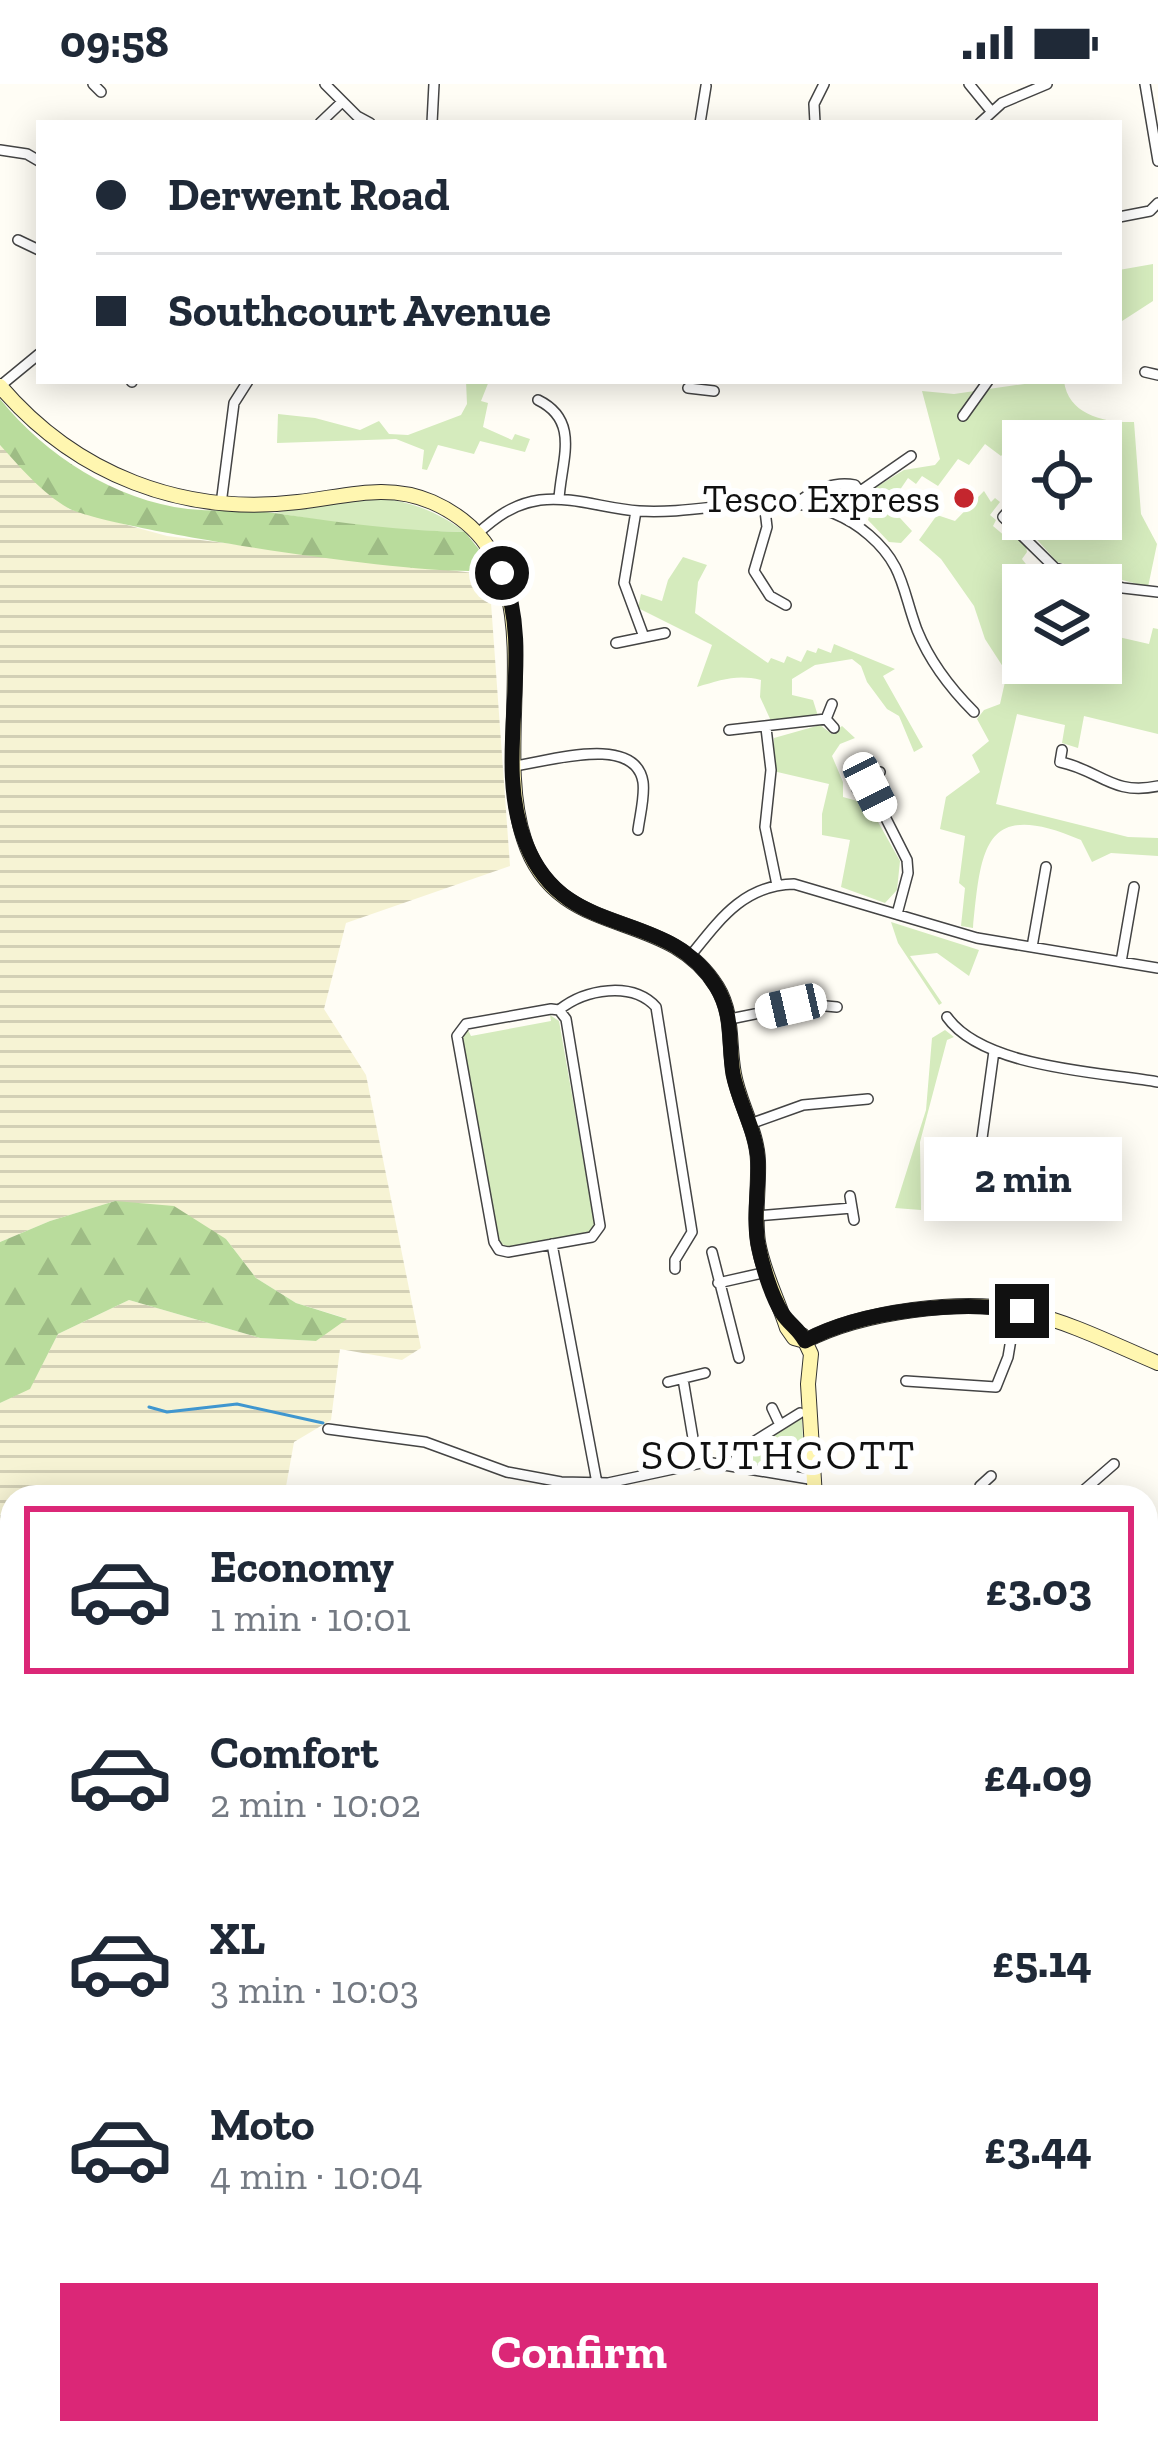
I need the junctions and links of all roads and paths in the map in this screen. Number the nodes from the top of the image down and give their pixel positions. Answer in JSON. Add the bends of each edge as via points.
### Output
{"nodes":[{"id":1,"x":325,"y":84,"type":"edge"},
{"id":2,"x":434,"y":84,"type":"edge"},
{"id":3,"x":824,"y":84,"type":"edge"},
{"id":4,"x":969,"y":84,"type":"edge"},
{"id":5,"x":1047,"y":84,"type":"edge"},
{"id":6,"x":1145,"y":84,"type":"edge"},
{"id":7,"x":706,"y":86,"type":"edge"},
{"id":8,"x":342,"y":102,"type":"junction"},
{"id":9,"x":991,"y":111,"type":"junction"},
{"id":10,"x":323,"y":120,"type":"edge"},
{"id":11,"x":366,"y":120,"type":"edge"},
{"id":12,"x":431,"y":120,"type":"edge"},
{"id":13,"x":700,"y":120,"type":"edge"},
{"id":14,"x":815,"y":120,"type":"edge"},
{"id":15,"x":983,"y":120,"type":"edge"},
{"id":16,"x":0,"y":150,"type":"edge"},
{"id":17,"x":36,"y":159,"type":"edge"},
{"id":18,"x":1158,"y":161,"type":"edge"},
{"id":19,"x":1155,"y":211,"type":"edge"},
{"id":20,"x":1122,"y":216,"type":"edge"},
{"id":21,"x":18,"y":240,"type":"dead end"},
{"id":22,"x":36,"y":249,"type":"edge"},
{"id":23,"x":36,"y":356,"type":"edge"},
{"id":24,"x":1145,"y":372,"type":"dead end"},
{"id":25,"x":1158,"y":375,"type":"edge"},
{"id":26,"x":246,"y":384,"type":"edge"},
{"id":27,"x":986,"y":384,"type":"edge"},
{"id":28,"x":702,"y":385,"type":"edge"},
{"id":29,"x":0,"y":386,"type":"edge"},
{"id":30,"x":688,"y":388,"type":"dead end"},
{"id":31,"x":714,"y":391,"type":"dead end"},
{"id":32,"x":538,"y":400,"type":"dead end"},
{"id":33,"x":963,"y":416,"type":"dead end"},
{"id":34,"x":911,"y":456,"type":"dead end"},
{"id":35,"x":862,"y":490,"type":"junction"},
{"id":36,"x":559,"y":499,"type":"junction"},
{"id":37,"x":764,"y":502,"type":"junction"},
{"id":38,"x":798,"y":503,"type":"junction"},
{"id":39,"x":221,"y":504,"type":"junction"},
{"id":40,"x":636,"y":511,"type":"junction"},
{"id":41,"x":855,"y":524,"type":"junction"},
{"id":42,"x":477,"y":535,"type":"junction"},
{"id":43,"x":1027,"y":540,"type":"edge"},
{"id":44,"x":1158,"y":592,"type":"edge"},
{"id":45,"x":786,"y":605,"type":"dead end"},
{"id":46,"x":665,"y":633,"type":"dead end"},
{"id":47,"x":644,"y":637,"type":"junction"},
{"id":48,"x":616,"y":644,"type":"dead end"},
{"id":49,"x":832,"y":704,"type":"dead end"},
{"id":50,"x":974,"y":712,"type":"dead end"},
{"id":51,"x":766,"y":728,"type":"junction"},
{"id":52,"x":729,"y":730,"type":"dead end"},
{"id":53,"x":514,"y":766,"type":"junction"},
{"id":54,"x":880,"y":772,"type":"dead end"},
{"id":55,"x":1058,"y":775,"type":"dead end"},
{"id":56,"x":1158,"y":786,"type":"edge"},
{"id":57,"x":870,"y":787,"type":"junction"},
{"id":58,"x":857,"y":788,"type":"dead end"},
{"id":59,"x":638,"y":830,"type":"dead end"},
{"id":60,"x":1041,"y":873,"type":"dead end"},
{"id":61,"x":777,"y":885,"type":"junction"},
{"id":62,"x":1134,"y":887,"type":"dead end"},
{"id":63,"x":896,"y":914,"type":"junction"},
{"id":64,"x":1032,"y":947,"type":"junction"},
{"id":65,"x":691,"y":955,"type":"junction"},
{"id":66,"x":1121,"y":962,"type":"junction"},
{"id":67,"x":1158,"y":968,"type":"edge"},
{"id":68,"x":831,"y":1004,"type":"dead end"},
{"id":69,"x":560,"y":1010,"type":"junction"},
{"id":70,"x":947,"y":1017,"type":"dead end"},
{"id":71,"x":730,"y":1019,"type":"junction"},
{"id":72,"x":994,"y":1051,"type":"junction"},
{"id":73,"x":1158,"y":1082,"type":"edge"},
{"id":74,"x":868,"y":1098,"type":"dead end"},
{"id":75,"x":750,"y":1124,"type":"junction"},
{"id":76,"x":977,"y":1163,"type":"junction"},
{"id":77,"x":976,"y":1181,"type":"dead end"},
{"id":78,"x":1112,"y":1183,"type":"dead end"},
{"id":79,"x":689,"y":1209,"type":"junction"},
{"id":80,"x":676,"y":1211,"type":"dead end"},
{"id":81,"x":756,"y":1216,"type":"junction"},
{"id":82,"x":854,"y":1220,"type":"dead end"},
{"id":83,"x":552,"y":1244,"type":"junction"},
{"id":84,"x":712,"y":1252,"type":"dead end"},
{"id":85,"x":675,"y":1268,"type":"dead end"},
{"id":86,"x":766,"y":1271,"type":"junction"},
{"id":87,"x":718,"y":1283,"type":"junction"},
{"id":88,"x":1016,"y":1310,"type":"junction"},
{"id":89,"x":805,"y":1341,"type":"junction"},
{"id":90,"x":739,"y":1358,"type":"dead end"},
{"id":91,"x":1158,"y":1364,"type":"edge"},
{"id":92,"x":920,"y":1369,"type":"dead end"},
{"id":93,"x":705,"y":1373,"type":"dead end"},
{"id":94,"x":683,"y":1379,"type":"junction"},
{"id":95,"x":668,"y":1382,"type":"dead end"},
{"id":96,"x":906,"y":1382,"type":"dead end"},
{"id":97,"x":919,"y":1382,"type":"junction"},
{"id":98,"x":772,"y":1408,"type":"dead end"},
{"id":99,"x":800,"y":1412,"type":"dead end"},
{"id":100,"x":780,"y":1425,"type":"junction"},
{"id":101,"x":328,"y":1429,"type":"dead end"},
{"id":102,"x":697,"y":1462,"type":"junction"},
{"id":103,"x":1114,"y":1464,"type":"dead end"},
{"id":104,"x":733,"y":1466,"type":"junction"},
{"id":105,"x":991,"y":1476,"type":"dead end"},
{"id":106,"x":815,"y":1480,"type":"junction"},
{"id":107,"x":597,"y":1483,"type":"junction"},
{"id":108,"x":815,"y":1485,"type":"edge"},
{"id":109,"x":981,"y":1485,"type":"edge"},
{"id":110,"x":1090,"y":1485,"type":"edge"}],
"edges":[{"from":1,"to":8,"type":"street"},
{"from":2,"to":12,"type":"street"},
{"from":3,"to":14,"type":"street"},
{"from":4,"to":9,"type":"street"},
{"from":5,"to":9,"type":"street"},
{"from":6,"to":18,"type":"street"},
{"from":7,"to":13,"type":"street"},
{"from":8,"to":10,"type":"street"},
{"from":8,"to":11,"type":"street"},
{"from":9,"to":15,"type":"street"},
{"from":16,"to":17,"type":"street"},
{"from":19,"to":20,"type":"street"},
{"from":21,"to":22,"type":"street"},
{"from":23,"to":29,"type":"street"},
{"from":24,"to":25,"type":"street"},
{"from":26,"to":39,"type":"street","via":[[233,404]]},
{"from":27,"to":33,"type":"street"},
{"from":28,"to":30,"type":"street"},
{"from":28,"to":31,"type":"street"},
{"from":29,"to":39,"type":"street","via":[[96,467],[151,492]]},
{"from":32,"to":36,"type":"street","via":[[567,432]]},
{"from":34,"to":35,"type":"street"},
{"from":35,"to":38,"type":"street","via":[[839,484]]},
{"from":35,"to":41,"type":"street"},
{"from":36,"to":40,"type":"street"},
{"from":36,"to":42,"type":"street","via":[[508,509]]},
{"from":37,"to":38,"type":"street"},
{"from":37,"to":40,"type":"street"},
{"from":37,"to":45,"type":"street","via":[[767,527],[754,571]]},
{"from":38,"to":41,"type":"street"},
{"from":39,"to":42,"type":"street","via":[[386,490],[429,500]]},
{"from":40,"to":47,"type":"street","via":[[624,583]]},
{"from":41,"to":50,"type":"street","via":[[892,559],[927,652],[955,701]]},
{"from":42,"to":53,"type":"street","via":[[513,604]]},
{"from":43,"to":44,"type":"street","via":[[1055,568]]},
{"from":46,"to":47,"type":"street"},
{"from":47,"to":48,"type":"street"},
{"from":49,"to":51,"type":"street","via":[[830,723]]},
{"from":51,"to":52,"type":"street"},
{"from":51,"to":61,"type":"street","via":[[765,827]]},
{"from":53,"to":59,"type":"street","via":[[625,757],[644,784]]},
{"from":53,"to":65,"type":"street","via":[[524,839],[548,883],[599,919],[653,933]]},
{"from":54,"to":57,"type":"street"},
{"from":55,"to":56,"type":"street","via":[[1061,756],[1132,790]]},
{"from":57,"to":58,"type":"street"},
{"from":57,"to":63,"type":"street","via":[[907,860]]},
{"from":60,"to":64,"type":"street"},
{"from":61,"to":63,"type":"street","via":[[812,887]]},
{"from":61,"to":65,"type":"street","via":[[736,903]]},
{"from":62,"to":66,"type":"street"},
{"from":63,"to":64,"type":"street"},
{"from":64,"to":66,"type":"street"},
{"from":65,"to":71,"type":"street"},
{"from":66,"to":67,"type":"street"},
{"from":68,"to":71,"type":"street"},
{"from":69,"to":79,"type":"street","via":[[624,990],[656,1006]]},
{"from":69,"to":83,"type":"street","via":[[603,1235]]},
{"from":69,"to":83,"type":"street","via":[[456,1025],[495,1254]]},
{"from":70,"to":72,"type":"street"},
{"from":71,"to":75,"type":"street","via":[[734,1075]]},
{"from":72,"to":73,"type":"street"},
{"from":72,"to":76,"type":"street"},
{"from":74,"to":75,"type":"street","via":[[803,1105]]},
{"from":75,"to":81,"type":"street"},
{"from":76,"to":77,"type":"street"},
{"from":76,"to":78,"type":"street"},
{"from":79,"to":80,"type":"street"},
{"from":79,"to":85,"type":"street","via":[[692,1232]]},
{"from":81,"to":82,"type":"street","via":[[851,1202]]},
{"from":81,"to":86,"type":"street"},
{"from":83,"to":107,"type":"street"},
{"from":84,"to":87,"type":"street"},
{"from":86,"to":87,"type":"street"},
{"from":86,"to":89,"type":"street","via":[[782,1314]]},
{"from":87,"to":90,"type":"street"},
{"from":88,"to":89,"type":"street","via":[[904,1312]]},
{"from":88,"to":91,"type":"street"},
{"from":88,"to":97,"type":"street","via":[[997,1387]]},
{"from":89,"to":106,"type":"street","via":[[800,1369]]},
{"from":92,"to":97,"type":"street"},
{"from":93,"to":94,"type":"street"},
{"from":94,"to":95,"type":"street"},
{"from":94,"to":102,"type":"street"},
{"from":96,"to":97,"type":"street"},
{"from":98,"to":100,"type":"street"},
{"from":99,"to":100,"type":"street"},
{"from":100,"to":104,"type":"street","via":[[739,1451]]},
{"from":101,"to":107,"type":"street","via":[[425,1442],[507,1472]]},
{"from":102,"to":104,"type":"street"},
{"from":102,"to":107,"type":"street"},
{"from":103,"to":110,"type":"street"},
{"from":104,"to":106,"type":"street"},
{"from":105,"to":109,"type":"street"},
{"from":106,"to":108,"type":"street"}]}
